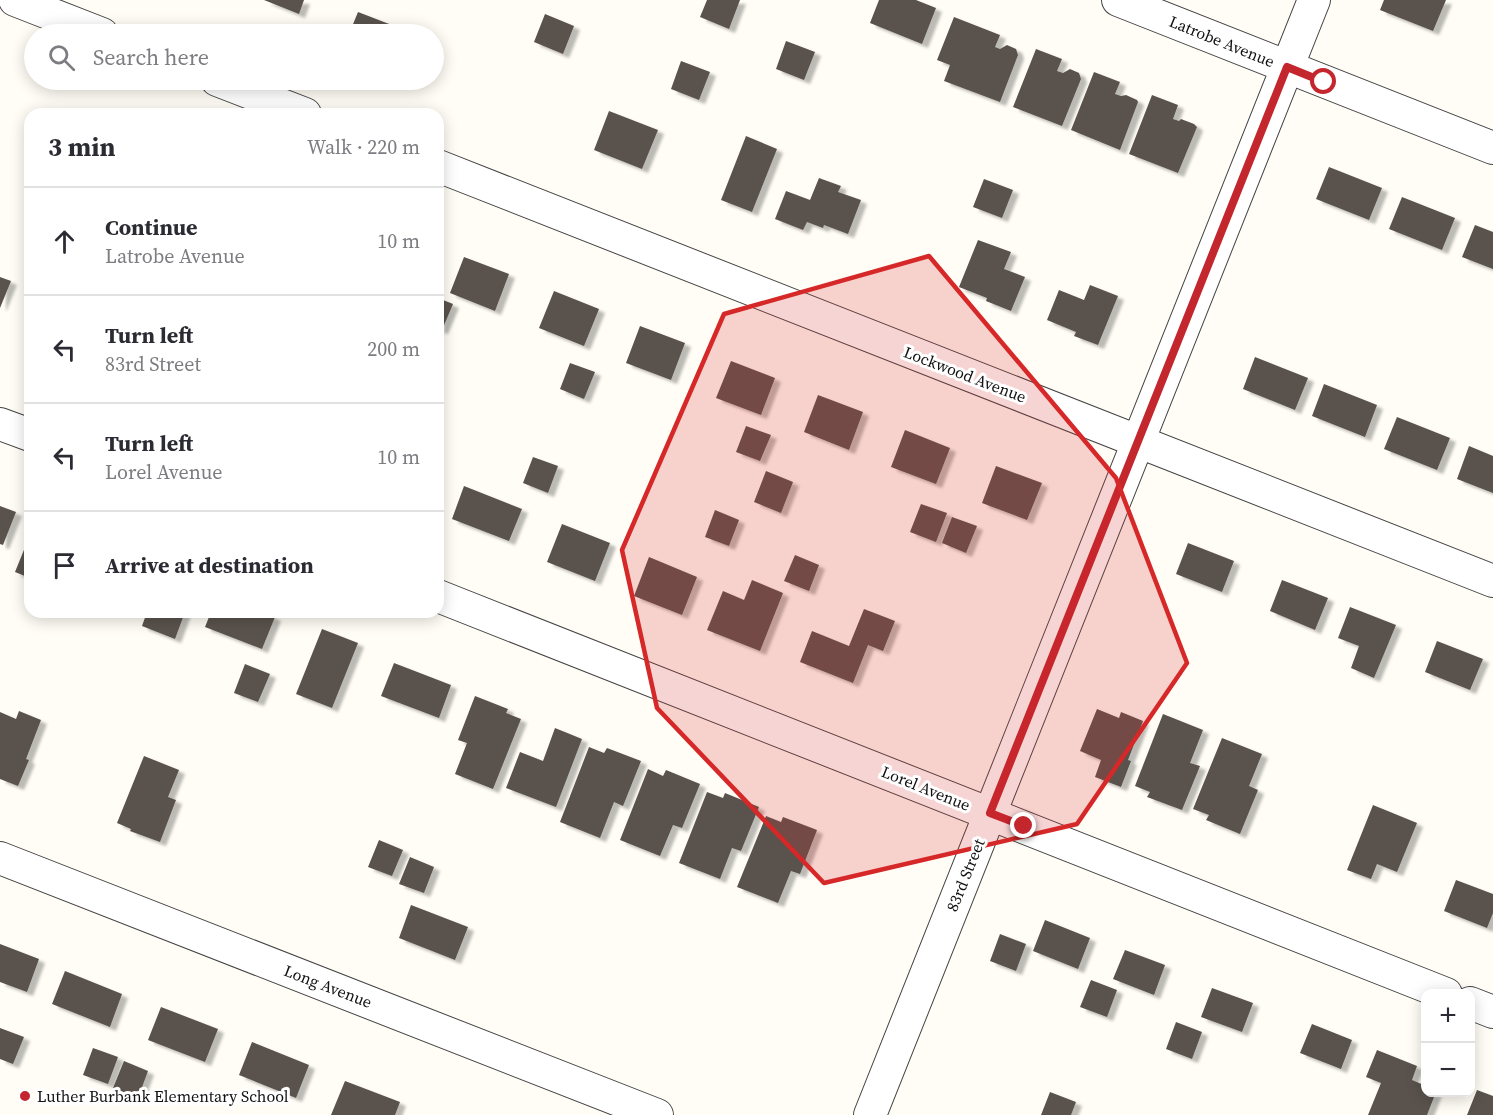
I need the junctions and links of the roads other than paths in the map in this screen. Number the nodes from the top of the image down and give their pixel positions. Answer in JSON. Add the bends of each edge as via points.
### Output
{"nodes":[{"id":1,"x":15,"y":0,"type":"edge"},
{"id":2,"x":1118,"y":0,"type":"edge"},
{"id":3,"x":1314,"y":0,"type":"edge"},
{"id":4,"x":76,"y":24,"type":"edge"},
{"id":5,"x":1287,"y":67,"type":"junction"},
{"id":6,"x":243,"y":90,"type":"edge"},
{"id":7,"x":289,"y":108,"type":"edge"},
{"id":8,"x":1493,"y":148,"type":"edge"},
{"id":9,"x":444,"y":168,"type":"edge"},
{"id":10,"x":0,"y":424,"type":"edge"},
{"id":11,"x":24,"y":433,"type":"edge"},
{"id":12,"x":1138,"y":442,"type":"junction"},
{"id":13,"x":1493,"y":581,"type":"edge"},
{"id":14,"x":444,"y":598,"type":"edge"},
{"id":15,"x":990,"y":813,"type":"junction"},
{"id":16,"x":0,"y":858,"type":"edge"},
{"id":17,"x":1436,"y":989,"type":"edge"},
{"id":18,"x":1475,"y":1005,"type":"edge"},
{"id":19,"x":1493,"y":1012,"type":"edge"},
{"id":20,"x":657,"y":1115,"type":"edge"},
{"id":21,"x":870,"y":1115,"type":"edge"}],
"edges":[{"from":1,"to":4,"type":"street"},
{"from":2,"to":5,"type":"street","name":"Latrobe Avenue"},
{"from":3,"to":5,"type":"street","name":"83rd Street"},
{"from":5,"to":8,"type":"street","name":"Latrobe Avenue"},
{"from":5,"to":12,"type":"street","name":"83rd Street"},
{"from":6,"to":7,"type":"street"},
{"from":9,"to":12,"type":"street","name":"Lockwood Avenue"},
{"from":10,"to":11,"type":"street"},
{"from":12,"to":13,"type":"street","name":"Lockwood Avenue"},
{"from":12,"to":15,"type":"street","name":"83rd Street"},
{"from":14,"to":15,"type":"street","name":"Lorel Avenue"},
{"from":15,"to":17,"type":"street","name":"Lorel Avenue"},
{"from":15,"to":21,"type":"street","name":"83rd Street"},
{"from":16,"to":20,"type":"street","name":"Long Avenue"},
{"from":18,"to":19,"type":"street"}]}
